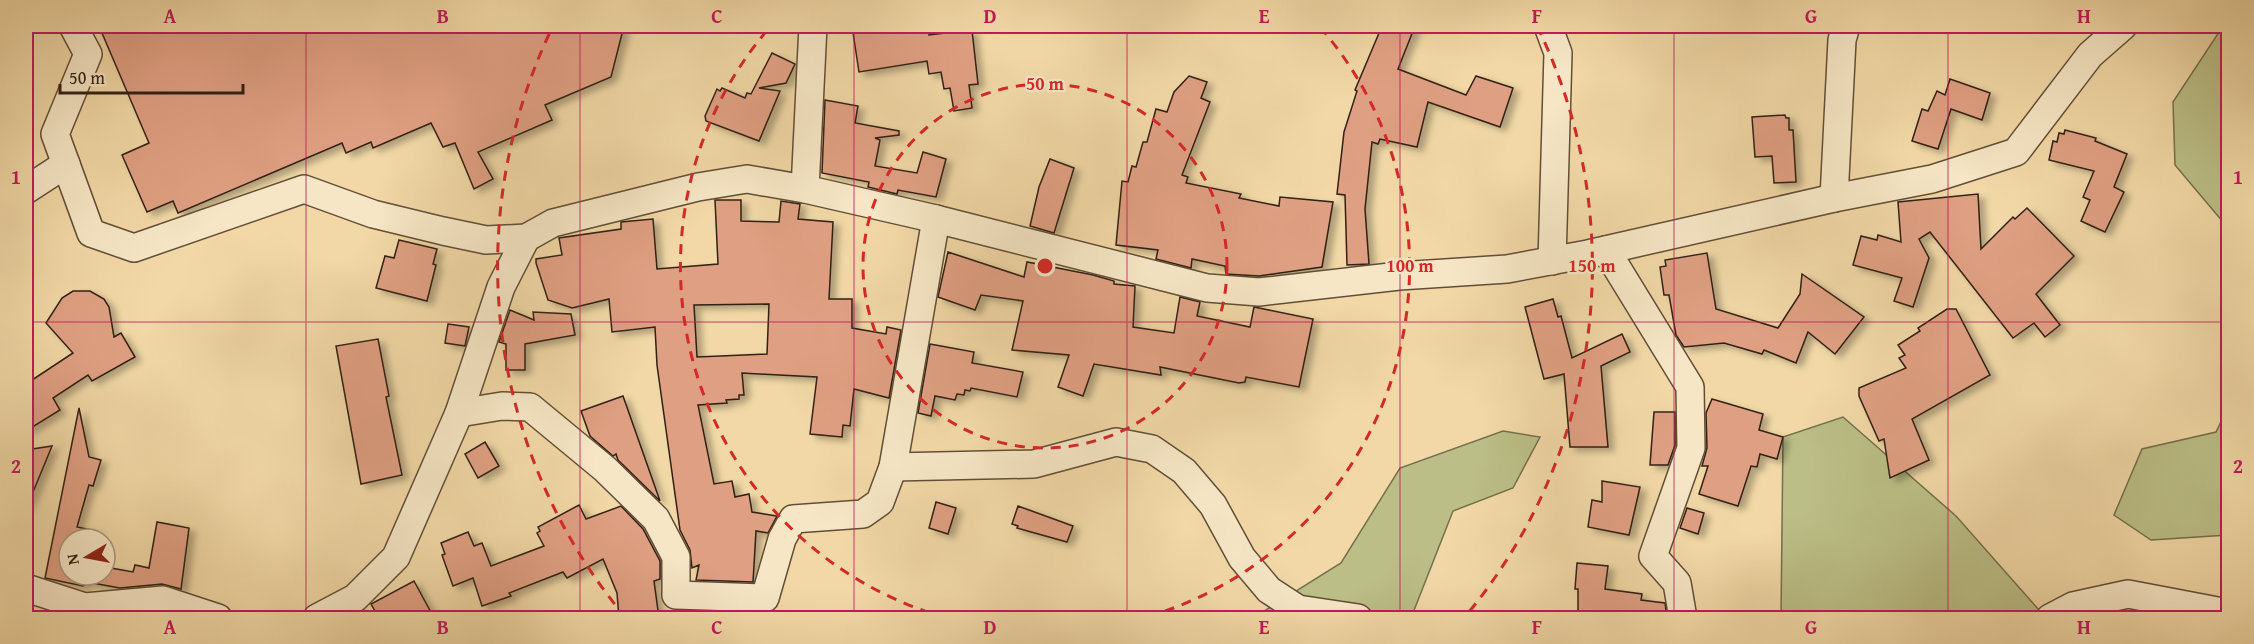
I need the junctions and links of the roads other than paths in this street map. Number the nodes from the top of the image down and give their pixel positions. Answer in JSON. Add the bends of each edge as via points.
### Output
{"nodes":[{"id":1,"x":73,"y":26,"type":"edge"},
{"id":2,"x":813,"y":26,"type":"edge"},
{"id":3,"x":1548,"y":26,"type":"edge"},
{"id":4,"x":1846,"y":26,"type":"edge"},
{"id":5,"x":2123,"y":26,"type":"edge"},
{"id":6,"x":66,"y":164,"type":"junction"},
{"id":7,"x":806,"y":189,"type":"junction"},
{"id":8,"x":26,"y":190,"type":"edge"},
{"id":9,"x":1834,"y":198,"type":"junction"},
{"id":10,"x":936,"y":219,"type":"junction"},
{"id":11,"x":526,"y":238,"type":"junction"},
{"id":12,"x":1606,"y":250,"type":"junction"},
{"id":13,"x":1552,"y":261,"type":"junction"},
{"id":14,"x":459,"y":412,"type":"junction"},
{"id":15,"x":893,"y":467,"type":"junction"},
{"id":16,"x":26,"y":588,"type":"edge"},
{"id":17,"x":2229,"y":613,"type":"edge"},
{"id":18,"x":218,"y":618,"type":"edge"},
{"id":19,"x":316,"y":618,"type":"edge"},
{"id":20,"x":1358,"y":618,"type":"edge"},
{"id":21,"x":1683,"y":618,"type":"edge"},
{"id":22,"x":2050,"y":618,"type":"edge"}],
"edges":[{"from":1,"to":6,"type":"street","via":[[88,54],[55,134]]},
{"from":2,"to":7,"type":"street"},
{"from":3,"to":13,"type":"street","via":[[1558,53]]},
{"from":4,"to":9,"type":"street","via":[[1842,40]]},
{"from":5,"to":9,"type":"street","via":[[2090,55],[2016,152],[1932,179]]},
{"from":6,"to":8,"type":"street"},
{"from":6,"to":11,"type":"street","via":[[91,233],[134,248],[304,189],[373,214],[443,231],[486,240]]},
{"from":7,"to":10,"type":"street"},
{"from":7,"to":11,"type":"street","via":[[747,179],[698,187],[553,223]]},
{"from":9,"to":12,"type":"street"},
{"from":10,"to":13,"type":"street","via":[[1207,288],[1259,292],[1399,276],[1507,269]]},
{"from":10,"to":15,"type":"street"},
{"from":11,"to":14,"type":"street","via":[[501,287]]},
{"from":12,"to":13,"type":"street"},
{"from":12,"to":21,"type":"street","via":[[1690,387],[1690,448],[1653,555],[1677,583]]},
{"from":14,"to":15,"type":"street","via":[[530,407],[605,469],[656,519],[676,557],[676,595],[765,598],[782,539],[793,519],[863,514],[880,502]]},
{"from":14,"to":19,"type":"street","via":[[396,557],[355,598]]},
{"from":15,"to":20,"type":"street","via":[[1034,464],[1116,442],[1152,449],[1184,471],[1212,505],[1242,558],[1269,590],[1298,609]]},
{"from":16,"to":18,"type":"street","via":[[85,607],[163,600]]},
{"from":17,"to":22,"type":"street","via":[[2128,594],[2073,606]]}]}
